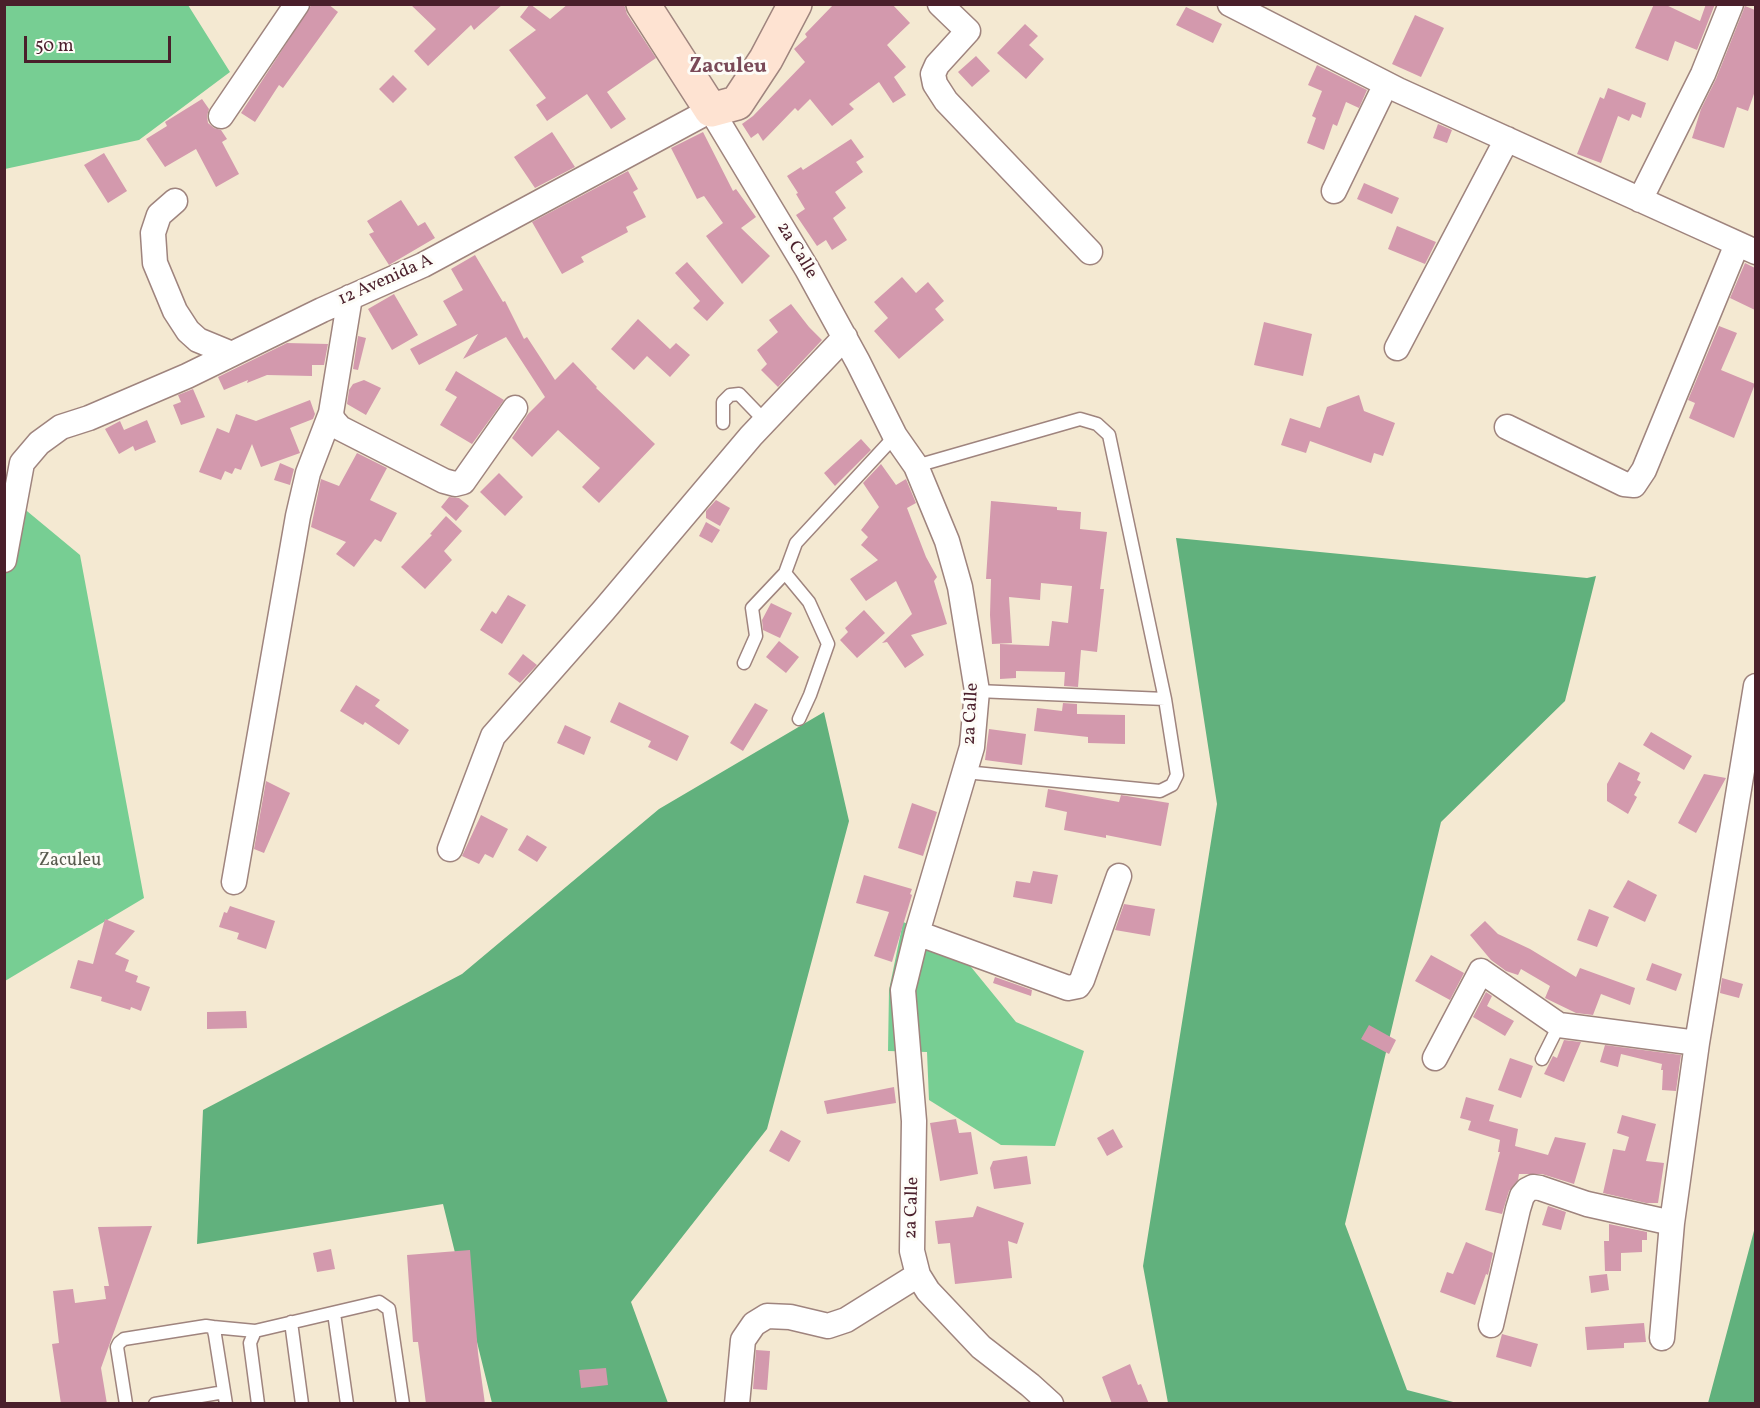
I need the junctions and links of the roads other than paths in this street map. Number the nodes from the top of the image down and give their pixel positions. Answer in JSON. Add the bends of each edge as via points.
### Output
{"nodes":[{"id":1,"x":297,"y":4,"type":"edge"},
{"id":2,"x":643,"y":4,"type":"edge"},
{"id":3,"x":795,"y":4,"type":"edge"},
{"id":4,"x":940,"y":4,"type":"edge"},
{"id":5,"x":1230,"y":4,"type":"edge"},
{"id":6,"x":1731,"y":4,"type":"edge"},
{"id":7,"x":1386,"y":84,"type":"junction"},
{"id":8,"x":711,"y":110,"type":"junction"},
{"id":9,"x":221,"y":116,"type":"dead end"},
{"id":10,"x":1507,"y":140,"type":"junction"},
{"id":11,"x":1334,"y":191,"type":"dead end"},
{"id":12,"x":1640,"y":200,"type":"junction"},
{"id":13,"x":175,"y":201,"type":"dead end"},
{"id":14,"x":1746,"y":248,"type":"edge"},
{"id":15,"x":1090,"y":252,"type":"dead end"},
{"id":16,"x":350,"y":297,"type":"junction"},
{"id":17,"x":845,"y":337,"type":"junction"},
{"id":18,"x":1397,"y":348,"type":"dead end"},
{"id":19,"x":232,"y":354,"type":"junction"},
{"id":20,"x":515,"y":408,"type":"dead end"},
{"id":21,"x":331,"y":413,"type":"junction"},
{"id":22,"x":765,"y":421,"type":"junction"},
{"id":23,"x":723,"y":423,"type":"dead end"},
{"id":24,"x":1507,"y":427,"type":"dead end"},
{"id":25,"x":895,"y":436,"type":"junction"},
{"id":26,"x":916,"y":466,"type":"junction"},
{"id":27,"x":4,"y":560,"type":"edge"},
{"id":28,"x":785,"y":573,"type":"junction"},
{"id":29,"x":744,"y":663,"type":"dead end"},
{"id":30,"x":1755,"y":686,"type":"edge"},
{"id":31,"x":977,"y":692,"type":"junction"},
{"id":32,"x":1165,"y":699,"type":"junction"},
{"id":33,"x":799,"y":719,"type":"dead end"},
{"id":34,"x":965,"y":772,"type":"junction"},
{"id":35,"x":450,"y":849,"type":"dead end"},
{"id":36,"x":1119,"y":876,"type":"dead end"},
{"id":37,"x":234,"y":882,"type":"dead end"},
{"id":38,"x":917,"y":933,"type":"junction"},
{"id":39,"x":1559,"y":1025,"type":"junction"},
{"id":40,"x":1697,"y":1043,"type":"junction"},
{"id":41,"x":1435,"y":1058,"type":"dead end"},
{"id":42,"x":1542,"y":1059,"type":"dead end"},
{"id":43,"x":1672,"y":1223,"type":"junction"},
{"id":44,"x":918,"y":1275,"type":"junction"},
{"id":45,"x":334,"y":1312,"type":"junction"},
{"id":46,"x":291,"y":1322,"type":"junction"},
{"id":47,"x":1491,"y":1325,"type":"dead end"},
{"id":48,"x":213,"y":1328,"type":"junction"},
{"id":49,"x":255,"y":1331,"type":"junction"},
{"id":50,"x":1662,"y":1338,"type":"dead end"},
{"id":51,"x":225,"y":1398,"type":"edge"},
{"id":52,"x":126,"y":1404,"type":"edge"},
{"id":53,"x":155,"y":1404,"type":"edge"},
{"id":54,"x":258,"y":1404,"type":"edge"},
{"id":55,"x":302,"y":1404,"type":"edge"},
{"id":56,"x":347,"y":1404,"type":"edge"},
{"id":57,"x":403,"y":1404,"type":"edge"},
{"id":58,"x":737,"y":1404,"type":"edge"},
{"id":59,"x":1051,"y":1404,"type":"edge"}],
"edges":[{"from":1,"to":9,"type":"street"},
{"from":2,"to":8,"type":"street","name":"2a Calle"},
{"from":3,"to":8,"type":"street","name":"12 Avenida A","via":[[737,103]]},
{"from":4,"to":15,"type":"street","via":[[968,31],[937,66],[933,74],[935,84],[946,101]]},
{"from":5,"to":7,"type":"street"},
{"from":6,"to":12,"type":"street","via":[[1703,74]]},
{"from":7,"to":10,"type":"street"},
{"from":7,"to":11,"type":"street"},
{"from":8,"to":16,"type":"street","name":"12 Avenida A","via":[[423,265]]},
{"from":8,"to":17,"type":"street","name":"2a Calle"},
{"from":10,"to":12,"type":"street"},
{"from":10,"to":18,"type":"street"},
{"from":12,"to":14,"type":"street"},
{"from":13,"to":19,"type":"street","via":[[159,215],[153,233],[155,263],[188,331],[198,340]]},
{"from":14,"to":24,"type":"street","via":[[1634,485],[1624,484]]},
{"from":16,"to":19,"type":"street","name":"12 Avenida A"},
{"from":16,"to":21,"type":"street"},
{"from":17,"to":22,"type":"street"},
{"from":17,"to":25,"type":"street","name":"2a Calle"},
{"from":19,"to":27,"type":"street","name":"12 Avenida A","via":[[60,427],[39,443],[22,463]]},
{"from":20,"to":21,"type":"street","via":[[463,482],[455,484],[340,428]]},
{"from":21,"to":37,"type":"street","via":[[308,473],[298,516]]},
{"from":22,"to":23,"type":"lane","via":[[739,394],[730,395],[723,402]]},
{"from":22,"to":35,"type":"street","via":[[493,736]]},
{"from":25,"to":26,"type":"street","name":"2a Calle"},
{"from":25,"to":28,"type":"lane","via":[[796,543]]},
{"from":26,"to":31,"type":"street","name":"2a Calle","via":[[947,541],[960,587]]},
{"from":26,"to":32,"type":"lane","via":[[1080,419],[1097,424],[1109,435]]},
{"from":28,"to":29,"type":"lane","via":[[752,608],[756,636]]},
{"from":28,"to":33,"type":"lane","via":[[809,602],[828,644]]},
{"from":30,"to":40,"type":"street"},
{"from":31,"to":32,"type":"lane"},
{"from":31,"to":34,"type":"street","name":"2a Calle","via":[[972,747]]},
{"from":32,"to":34,"type":"lane","via":[[1177,775],[1172,785],[1160,791]]},
{"from":34,"to":38,"type":"street","name":"2a Calle"},
{"from":36,"to":38,"type":"street","via":[[1078,986],[1068,988]]},
{"from":38,"to":44,"type":"street","name":"2a Calle","via":[[903,990],[914,1121],[912,1251]]},
{"from":39,"to":40,"type":"street"},
{"from":39,"to":41,"type":"street","via":[[1481,971]]},
{"from":39,"to":42,"type":"lane"},
{"from":40,"to":43,"type":"street"},
{"from":43,"to":47,"type":"street","via":[[1587,1204],[1540,1188],[1527,1190],[1518,1209]]},
{"from":43,"to":50,"type":"street"},
{"from":44,"to":58,"type":"street","via":[[846,1320],[828,1326],[767,1316],[754,1324],[743,1340]]},
{"from":44,"to":59,"type":"street","name":"2a Calle","via":[[928,1291],[981,1347]]},
{"from":45,"to":46,"type":"lane"},
{"from":45,"to":56,"type":"lane"},
{"from":45,"to":57,"type":"lane","via":[[379,1302],[389,1309]]},
{"from":46,"to":49,"type":"lane"},
{"from":46,"to":55,"type":"lane"},
{"from":48,"to":49,"type":"lane"},
{"from":48,"to":51,"type":"lane"},
{"from":48,"to":52,"type":"lane","via":[[136,1337],[119,1343]]},
{"from":49,"to":54,"type":"lane","via":[[250,1343]]},
{"from":51,"to":53,"type":"lane"}]}
